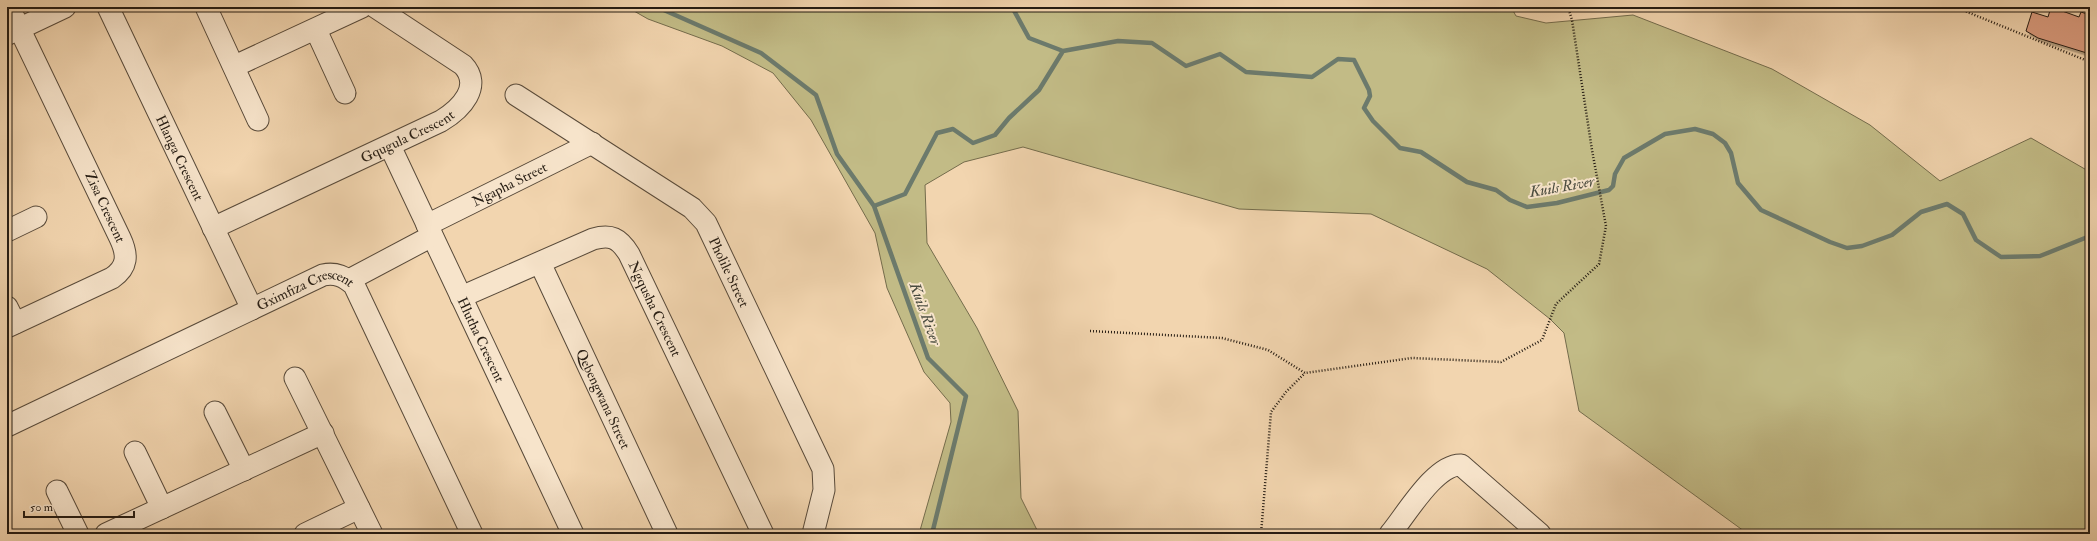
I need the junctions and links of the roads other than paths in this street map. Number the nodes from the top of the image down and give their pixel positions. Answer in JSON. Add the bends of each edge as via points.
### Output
{"nodes":[{"id":1,"x":9,"y":7,"type":"edge"},
{"id":2,"x":65,"y":7,"type":"edge"},
{"id":3,"x":108,"y":7,"type":"edge"},
{"id":4,"x":206,"y":7,"type":"edge"},
{"id":5,"x":362,"y":7,"type":"edge"},
{"id":6,"x":375,"y":7,"type":"edge"},
{"id":7,"x":316,"y":30,"type":"junction"},
{"id":8,"x":14,"y":32,"type":"edge"},
{"id":9,"x":235,"y":66,"type":"junction"},
{"id":10,"x":345,"y":92,"type":"dead end"},
{"id":11,"x":516,"y":96,"type":"dead end"},
{"id":12,"x":258,"y":120,"type":"dead end"},
{"id":13,"x":592,"y":143,"type":"junction"},
{"id":14,"x":390,"y":146,"type":"junction"},
{"id":15,"x":36,"y":217,"type":"dead end"},
{"id":16,"x":213,"y":228,"type":"junction"},
{"id":17,"x":7,"y":231,"type":"edge"},
{"id":18,"x":430,"y":231,"type":"junction"},
{"id":19,"x":540,"y":263,"type":"junction"},
{"id":20,"x":349,"y":280,"type":"junction"},
{"id":21,"x":461,"y":297,"type":"junction"},
{"id":22,"x":252,"y":309,"type":"junction"},
{"id":23,"x":10,"y":319,"type":"edge"},
{"id":24,"x":295,"y":378,"type":"dead end"},
{"id":25,"x":215,"y":412,"type":"dead end"},
{"id":26,"x":7,"y":426,"type":"edge"},
{"id":27,"x":322,"y":433,"type":"junction"},
{"id":28,"x":135,"y":452,"type":"dead end"},
{"id":29,"x":244,"y":470,"type":"junction"},
{"id":30,"x":57,"y":491,"type":"dead end"},
{"id":31,"x":162,"y":508,"type":"junction"},
{"id":32,"x":359,"y":508,"type":"junction"},
{"id":33,"x":78,"y":534,"type":"edge"},
{"id":34,"x":106,"y":534,"type":"edge"},
{"id":35,"x":305,"y":534,"type":"edge"},
{"id":36,"x":372,"y":534,"type":"edge"},
{"id":37,"x":472,"y":534,"type":"edge"},
{"id":38,"x":573,"y":534,"type":"edge"},
{"id":39,"x":667,"y":534,"type":"edge"},
{"id":40,"x":763,"y":534,"type":"edge"},
{"id":41,"x":813,"y":534,"type":"edge"},
{"id":42,"x":1390,"y":534,"type":"edge"},
{"id":43,"x":1540,"y":534,"type":"edge"}],
"edges":[{"from":1,"to":8,"type":"street","name":"Zisa Crescent"},
{"from":2,"to":8,"type":"street"},
{"from":3,"to":16,"type":"street","name":"Hlanga Crescent"},
{"from":4,"to":9,"type":"street"},
{"from":5,"to":7,"type":"street"},
{"from":6,"to":14,"type":"street","name":"Gqugula Crescent","via":[[463,65],[468,70],[471,82],[468,95],[449,116]]},
{"from":7,"to":9,"type":"street"},
{"from":7,"to":10,"type":"street"},
{"from":8,"to":23,"type":"street","name":"Zisa Crescent","via":[[126,254],[124,268],[112,278]]},
{"from":9,"to":12,"type":"street"},
{"from":11,"to":13,"type":"street","name":"Pholile Street"},
{"from":13,"to":18,"type":"street","name":"Ngapha Street"},
{"from":13,"to":41,"type":"street","name":"Pholile Street","via":[[692,208],[706,223],[823,469],[824,490]]},
{"from":14,"to":16,"type":"street","name":"Gqugula Crescent"},
{"from":14,"to":18,"type":"street","name":"Hlutha Crescent"},
{"from":15,"to":17,"type":"street"},
{"from":16,"to":22,"type":"street","name":"Hlanga Crescent"},
{"from":18,"to":20,"type":"street","name":"Ngapha Street"},
{"from":18,"to":21,"type":"street","name":"Hlutha Crescent"},
{"from":19,"to":21,"type":"street","name":"Ngqusha Crescent"},
{"from":19,"to":39,"type":"street","name":"Qebengwana Street"},
{"from":19,"to":40,"type":"street","name":"Ngqusha Crescent","via":[[603,236],[614,237],[623,244]]},
{"from":20,"to":22,"type":"street","name":"Gximfiza Crescent","via":[[334,274],[324,275]]},
{"from":20,"to":37,"type":"street","name":"Gximfiza Crescent","via":[[354,285]]},
{"from":21,"to":38,"type":"street","name":"Hlutha Crescent"},
{"from":22,"to":26,"type":"street","name":"Gximfiza Crescent"},
{"from":24,"to":27,"type":"street"},
{"from":25,"to":29,"type":"street"},
{"from":27,"to":29,"type":"street"},
{"from":27,"to":32,"type":"street"},
{"from":28,"to":31,"type":"street"},
{"from":29,"to":31,"type":"street"},
{"from":30,"to":33,"type":"street"},
{"from":31,"to":34,"type":"street"},
{"from":32,"to":35,"type":"street"},
{"from":32,"to":36,"type":"street"},
{"from":42,"to":43,"type":"street","via":[[1438,474],[1454,465],[1461,465]]}]}
